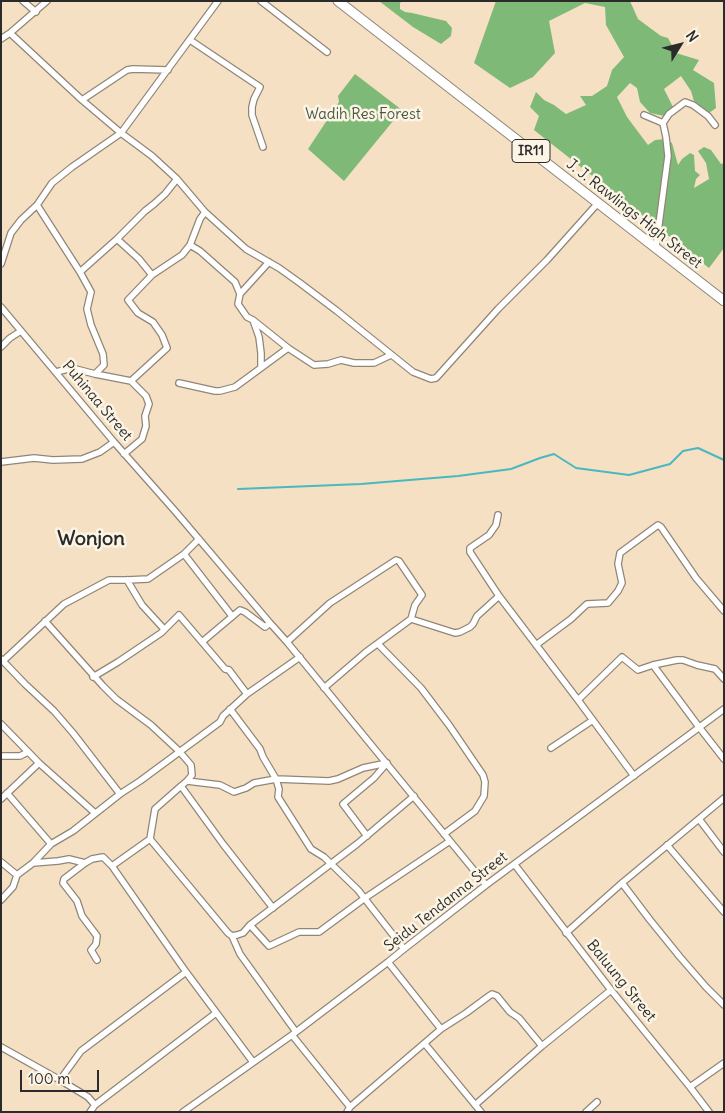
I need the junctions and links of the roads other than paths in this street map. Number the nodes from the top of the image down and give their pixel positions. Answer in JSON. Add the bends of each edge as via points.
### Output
{"nodes":[{"id":1,"x":47,"y":1,"type":"edge"},
{"id":2,"x":218,"y":1,"type":"edge"},
{"id":3,"x":261,"y":1,"type":"edge"},
{"id":4,"x":338,"y":1,"type":"edge"},
{"id":5,"x":24,"y":2,"type":"edge"},
{"id":6,"x":36,"y":12,"type":"junction"},
{"id":7,"x":10,"y":34,"type":"junction"},
{"id":8,"x":1,"y":39,"type":"edge"},
{"id":9,"x":190,"y":40,"type":"junction"},
{"id":10,"x":327,"y":52,"type":"dead end"},
{"id":11,"x":168,"y":70,"type":"junction"},
{"id":12,"x":82,"y":100,"type":"junction"},
{"id":13,"x":644,"y":114,"type":"dead end"},
{"id":14,"x":663,"y":123,"type":"junction"},
{"id":15,"x":715,"y":125,"type":"dead end"},
{"id":16,"x":121,"y":133,"type":"junction"},
{"id":17,"x":262,"y":147,"type":"dead end"},
{"id":18,"x":177,"y":179,"type":"junction"},
{"id":19,"x":598,"y":203,"type":"junction"},
{"id":20,"x":37,"y":205,"type":"junction"},
{"id":21,"x":205,"y":212,"type":"junction"},
{"id":22,"x":117,"y":239,"type":"junction"},
{"id":23,"x":190,"y":244,"type":"junction"},
{"id":24,"x":656,"y":247,"type":"junction"},
{"id":25,"x":269,"y":262,"type":"junction"},
{"id":26,"x":1,"y":264,"type":"edge"},
{"id":27,"x":80,"y":272,"type":"junction"},
{"id":28,"x":152,"y":275,"type":"junction"},
{"id":29,"x":240,"y":294,"type":"junction"},
{"id":30,"x":724,"y":300,"type":"edge"},
{"id":31,"x":1,"y":307,"type":"edge"},
{"id":32,"x":253,"y":320,"type":"junction"},
{"id":33,"x":21,"y":330,"type":"junction"},
{"id":34,"x":1,"y":347,"type":"edge"},
{"id":35,"x":288,"y":348,"type":"junction"},
{"id":36,"x":391,"y":355,"type":"junction"},
{"id":37,"x":261,"y":367,"type":"junction"},
{"id":38,"x":56,"y":372,"type":"junction"},
{"id":39,"x":95,"y":374,"type":"junction"},
{"id":40,"x":131,"y":381,"type":"junction"},
{"id":41,"x":179,"y":383,"type":"dead end"},
{"id":42,"x":114,"y":442,"type":"junction"},
{"id":43,"x":124,"y":454,"type":"junction"},
{"id":44,"x":1,"y":462,"type":"edge"},
{"id":45,"x":498,"y":515,"type":"dead end"},
{"id":46,"x":199,"y":539,"type":"junction"},
{"id":47,"x":184,"y":554,"type":"junction"},
{"id":48,"x":127,"y":580,"type":"junction"},
{"id":49,"x":499,"y":596,"type":"junction"},
{"id":50,"x":724,"y":611,"type":"edge"},
{"id":51,"x":232,"y":616,"type":"junction"},
{"id":52,"x":411,"y":619,"type":"junction"},
{"id":53,"x":45,"y":621,"type":"junction"},
{"id":54,"x":270,"y":623,"type":"junction"},
{"id":55,"x":164,"y":629,"type":"junction"},
{"id":56,"x":202,"y":642,"type":"junction"},
{"id":57,"x":287,"y":642,"type":"junction"},
{"id":58,"x":378,"y":644,"type":"junction"},
{"id":59,"x":536,"y":645,"type":"junction"},
{"id":60,"x":300,"y":657,"type":"junction"},
{"id":61,"x":2,"y":660,"type":"edge"},
{"id":62,"x":653,"y":665,"type":"junction"},
{"id":63,"x":93,"y":677,"type":"junction"},
{"id":64,"x":724,"y":679,"type":"edge"},
{"id":65,"x":324,"y":688,"type":"junction"},
{"id":66,"x":247,"y":694,"type":"junction"},
{"id":67,"x":578,"y":700,"type":"junction"},
{"id":68,"x":724,"y":708,"type":"edge"},
{"id":69,"x":230,"y":709,"type":"junction"},
{"id":70,"x":593,"y":720,"type":"junction"},
{"id":71,"x":1,"y":724,"type":"edge"},
{"id":72,"x":699,"y":727,"type":"junction"},
{"id":73,"x":551,"y":748,"type":"dead end"},
{"id":74,"x":180,"y":751,"type":"junction"},
{"id":75,"x":28,"y":752,"type":"junction"},
{"id":76,"x":1,"y":756,"type":"edge"},
{"id":77,"x":724,"y":759,"type":"edge"},
{"id":78,"x":387,"y":762,"type":"junction"},
{"id":79,"x":40,"y":763,"type":"junction"},
{"id":80,"x":634,"y":776,"type":"junction"},
{"id":81,"x":276,"y":779,"type":"junction"},
{"id":82,"x":187,"y":781,"type":"junction"},
{"id":83,"x":181,"y":786,"type":"junction"},
{"id":84,"x":7,"y":793,"type":"junction"},
{"id":85,"x":120,"y":794,"type":"junction"},
{"id":86,"x":414,"y":796,"type":"junction"},
{"id":87,"x":724,"y":798,"type":"edge"},
{"id":88,"x":1,"y":799,"type":"edge"},
{"id":89,"x":96,"y":813,"type":"junction"},
{"id":90,"x":699,"y":818,"type":"junction"},
{"id":91,"x":444,"y":834,"type":"junction"},
{"id":92,"x":367,"y":836,"type":"junction"},
{"id":93,"x":150,"y":839,"type":"junction"},
{"id":94,"x":450,"y":841,"type":"junction"},
{"id":95,"x":51,"y":844,"type":"junction"},
{"id":96,"x":667,"y":845,"type":"junction"},
{"id":97,"x":724,"y":852,"type":"edge"},
{"id":98,"x":1,"y":862,"type":"edge"},
{"id":99,"x":33,"y":863,"type":"junction"},
{"id":100,"x":85,"y":863,"type":"junction"},
{"id":101,"x":330,"y":864,"type":"junction"},
{"id":102,"x":515,"y":865,"type":"junction"},
{"id":103,"x":112,"y":866,"type":"junction"},
{"id":104,"x":17,"y":875,"type":"junction"},
{"id":105,"x":622,"y":883,"type":"junction"},
{"id":106,"x":486,"y":885,"type":"junction"},
{"id":107,"x":365,"y":898,"type":"junction"},
{"id":108,"x":1,"y":900,"type":"edge"},
{"id":109,"x":273,"y":908,"type":"junction"},
{"id":110,"x":724,"y":912,"type":"edge"},
{"id":111,"x":250,"y":925,"type":"junction"},
{"id":112,"x":566,"y":933,"type":"junction"},
{"id":113,"x":232,"y":936,"type":"junction"},
{"id":114,"x":404,"y":949,"type":"junction"},
{"id":115,"x":97,"y":960,"type":"dead end"},
{"id":116,"x":388,"y":962,"type":"junction"},
{"id":117,"x":186,"y":972,"type":"junction"},
{"id":118,"x":611,"y":990,"type":"junction"},
{"id":119,"x":724,"y":1005,"type":"edge"},
{"id":120,"x":216,"y":1012,"type":"junction"},
{"id":121,"x":442,"y":1029,"type":"junction"},
{"id":122,"x":294,"y":1033,"type":"junction"},
{"id":123,"x":425,"y":1044,"type":"junction"},
{"id":124,"x":542,"y":1046,"type":"junction"},
{"id":125,"x":1,"y":1048,"type":"edge"},
{"id":126,"x":253,"y":1062,"type":"junction"},
{"id":127,"x":724,"y":1063,"type":"edge"},
{"id":128,"x":60,"y":1080,"type":"junction"},
{"id":129,"x":690,"y":1087,"type":"junction"},
{"id":130,"x":597,"y":1102,"type":"dead end"},
{"id":131,"x":96,"y":1105,"type":"junction"},
{"id":132,"x":475,"y":1105,"type":"junction"},
{"id":133,"x":348,"y":1109,"type":"edge"},
{"id":134,"x":90,"y":1112,"type":"edge"},
{"id":135,"x":182,"y":1112,"type":"edge"},
{"id":136,"x":481,"y":1112,"type":"edge"},
{"id":137,"x":586,"y":1112,"type":"edge"},
{"id":138,"x":709,"y":1112,"type":"edge"}],
"edges":[{"from":1,"to":6,"type":"street"},
{"from":2,"to":9,"type":"street"},
{"from":3,"to":10,"type":"street"},
{"from":4,"to":19,"type":"main road","name":"J. J. Rawlings High Street","number":"IR11"},
{"from":5,"to":6,"type":"street"},
{"from":6,"to":7,"type":"street"},
{"from":7,"to":8,"type":"street"},
{"from":7,"to":12,"type":"street"},
{"from":9,"to":11,"type":"street"},
{"from":9,"to":17,"type":"street","via":[[260,87],[252,115]]},
{"from":11,"to":12,"type":"street","via":[[127,70]]},
{"from":11,"to":16,"type":"street"},
{"from":12,"to":16,"type":"street"},
{"from":13,"to":14,"type":"street"},
{"from":14,"to":15,"type":"street","via":[[685,102],[708,116]]},
{"from":14,"to":24,"type":"street","via":[[668,156]]},
{"from":16,"to":18,"type":"street"},
{"from":16,"to":20,"type":"street","via":[[52,183]]},
{"from":18,"to":21,"type":"street"},
{"from":18,"to":22,"type":"street"},
{"from":19,"to":24,"type":"main road","name":"J. J. Rawlings High Street","number":"IR11"},
{"from":19,"to":36,"type":"street","via":[[436,378],[413,372]]},
{"from":20,"to":26,"type":"street","via":[[12,233]]},
{"from":20,"to":27,"type":"street"},
{"from":21,"to":23,"type":"street"},
{"from":21,"to":25,"type":"street","via":[[246,250]]},
{"from":22,"to":27,"type":"street"},
{"from":22,"to":28,"type":"street"},
{"from":23,"to":28,"type":"street","via":[[182,255]]},
{"from":23,"to":29,"type":"street","via":[[228,274]]},
{"from":24,"to":30,"type":"main road","name":"J. J. Rawlings High Street","number":"IR11"},
{"from":25,"to":29,"type":"street"},
{"from":25,"to":36,"type":"street","via":[[330,305]]},
{"from":27,"to":39,"type":"street","via":[[91,292],[88,309],[91,326],[103,354],[104,365]]},
{"from":28,"to":40,"type":"street","via":[[128,300],[138,313],[153,322],[167,348]]},
{"from":29,"to":32,"type":"street","via":[[238,304]]},
{"from":31,"to":33,"type":"street","name":"Puhinaa Street"},
{"from":32,"to":35,"type":"street"},
{"from":32,"to":37,"type":"street","via":[[259,337]]},
{"from":33,"to":34,"type":"street"},
{"from":33,"to":38,"type":"street","name":"Puhinaa Street"},
{"from":35,"to":36,"type":"street","via":[[319,366],[341,360],[374,363]]},
{"from":35,"to":37,"type":"street"},
{"from":37,"to":41,"type":"street","via":[[235,387],[220,391]]},
{"from":38,"to":39,"type":"street","via":[[72,368]]},
{"from":38,"to":42,"type":"street","name":"Puhinaa Street"},
{"from":39,"to":40,"type":"street"},
{"from":40,"to":43,"type":"street","via":[[146,396],[149,404],[142,439]]},
{"from":42,"to":43,"type":"street","name":"Puhinaa Street"},
{"from":42,"to":44,"type":"street","via":[[82,459],[34,458]]},
{"from":43,"to":46,"type":"street","name":"Puhinaa Street"},
{"from":45,"to":49,"type":"street","via":[[490,535],[470,548],[470,552]]},
{"from":46,"to":47,"type":"street"},
{"from":46,"to":54,"type":"street","name":"Puhinaa Street"},
{"from":47,"to":48,"type":"street","via":[[148,579]]},
{"from":47,"to":51,"type":"street"},
{"from":48,"to":53,"type":"street","via":[[109,580],[64,604]]},
{"from":48,"to":55,"type":"street","via":[[142,605]]},
{"from":49,"to":52,"type":"street","via":[[470,627],[460,632]]},
{"from":49,"to":59,"type":"street"},
{"from":50,"to":59,"type":"street","via":[[658,525],[620,552],[618,564],[622,583],[608,604],[588,604]]},
{"from":51,"to":54,"type":"street","via":[[240,610],[265,627]]},
{"from":51,"to":56,"type":"street"},
{"from":52,"to":57,"type":"street","via":[[422,595],[396,560],[330,603]]},
{"from":52,"to":58,"type":"street"},
{"from":53,"to":61,"type":"street"},
{"from":53,"to":63,"type":"street"},
{"from":54,"to":57,"type":"street","name":"Puhinaa Street"},
{"from":55,"to":56,"type":"street","via":[[179,614]]},
{"from":55,"to":63,"type":"street"},
{"from":56,"to":66,"type":"street"},
{"from":57,"to":60,"type":"street","name":"Puhinaa Street"},
{"from":58,"to":65,"type":"street"},
{"from":58,"to":91,"type":"street","via":[[421,688],[483,775],[484,796],[475,811]]},
{"from":59,"to":67,"type":"street"},
{"from":60,"to":65,"type":"street","name":"Puhinaa Street"},
{"from":60,"to":66,"type":"street"},
{"from":61,"to":85,"type":"street","via":[[54,710]]},
{"from":62,"to":64,"type":"street","via":[[683,660],[715,669]]},
{"from":62,"to":67,"type":"street","via":[[638,670],[622,658]]},
{"from":62,"to":72,"type":"street"},
{"from":63,"to":74,"type":"street"},
{"from":65,"to":78,"type":"street","name":"Puhinaa Street"},
{"from":66,"to":69,"type":"street"},
{"from":67,"to":70,"type":"street"},
{"from":68,"to":72,"type":"street","name":"Seidu Tendanna Street"},
{"from":69,"to":74,"type":"street","via":[[220,722]]},
{"from":69,"to":81,"type":"street","via":[[260,749]]},
{"from":70,"to":73,"type":"street"},
{"from":70,"to":80,"type":"street"},
{"from":71,"to":75,"type":"street"},
{"from":72,"to":77,"type":"street"},
{"from":72,"to":80,"type":"street","name":"Seidu Tendanna Street"},
{"from":74,"to":82,"type":"street","via":[[192,765],[192,775]]},
{"from":74,"to":85,"type":"street"},
{"from":75,"to":76,"type":"street","via":[[20,756]]},
{"from":75,"to":79,"type":"street"},
{"from":78,"to":81,"type":"street","via":[[329,781]]},
{"from":78,"to":86,"type":"street","name":"Puhinaa Street"},
{"from":78,"to":92,"type":"street","via":[[374,778],[343,804]]},
{"from":79,"to":84,"type":"street"},
{"from":79,"to":89,"type":"street"},
{"from":80,"to":102,"type":"street","name":"Seidu Tendanna Street"},
{"from":81,"to":82,"type":"street","via":[[254,783],[234,792],[220,785]]},
{"from":81,"to":101,"type":"street","via":[[278,797],[300,833],[311,849]]},
{"from":82,"to":83,"type":"street"},
{"from":83,"to":93,"type":"street","via":[[155,809]]},
{"from":83,"to":109,"type":"street"},
{"from":84,"to":88,"type":"street"},
{"from":84,"to":95,"type":"street"},
{"from":85,"to":89,"type":"street"},
{"from":86,"to":91,"type":"street","name":"Puhinaa Street"},
{"from":86,"to":92,"type":"street"},
{"from":87,"to":90,"type":"street"},
{"from":89,"to":95,"type":"street"},
{"from":90,"to":96,"type":"street"},
{"from":90,"to":97,"type":"street"},
{"from":91,"to":94,"type":"street","name":"Puhinaa Street"},
{"from":92,"to":101,"type":"street"},
{"from":93,"to":103,"type":"street"},
{"from":93,"to":113,"type":"street"},
{"from":94,"to":106,"type":"street","name":"Puhinaa Street"},
{"from":94,"to":107,"type":"street"},
{"from":95,"to":99,"type":"street"},
{"from":96,"to":105,"type":"street"},
{"from":96,"to":110,"type":"street"},
{"from":98,"to":104,"type":"street"},
{"from":99,"to":100,"type":"street","via":[[69,859]]},
{"from":99,"to":104,"type":"street"},
{"from":100,"to":103,"type":"street","via":[[102,857]]},
{"from":100,"to":115,"type":"street","via":[[63,883],[97,936],[91,950]]},
{"from":101,"to":107,"type":"street"},
{"from":101,"to":109,"type":"street"},
{"from":102,"to":106,"type":"street","name":"Seidu Tendanna Street"},
{"from":102,"to":112,"type":"street","name":"Baluung Street"},
{"from":103,"to":117,"type":"street"},
{"from":104,"to":108,"type":"street","via":[[13,887]]},
{"from":105,"to":112,"type":"street"},
{"from":105,"to":119,"type":"street","via":[[680,957]]},
{"from":106,"to":114,"type":"street","name":"Seidu Tendanna Street"},
{"from":107,"to":111,"type":"street","via":[[319,932],[299,932],[269,946]]},
{"from":107,"to":114,"type":"street"},
{"from":109,"to":111,"type":"street"},
{"from":111,"to":113,"type":"street","via":[[243,934]]},
{"from":112,"to":118,"type":"street","name":"Baluung Street"},
{"from":113,"to":122,"type":"street","via":[[240,954]]},
{"from":114,"to":116,"type":"street","name":"Seidu Tendanna Street"},
{"from":116,"to":121,"type":"street"},
{"from":116,"to":122,"type":"street","name":"Seidu Tendanna Street"},
{"from":117,"to":120,"type":"street"},
{"from":117,"to":128,"type":"street","via":[[81,1051]]},
{"from":118,"to":124,"type":"street"},
{"from":118,"to":129,"type":"street","name":"Baluung Street"},
{"from":120,"to":126,"type":"street"},
{"from":120,"to":131,"type":"street"},
{"from":121,"to":123,"type":"street"},
{"from":121,"to":124,"type":"street","via":[[492,994],[519,1018]]},
{"from":122,"to":126,"type":"street","name":"Seidu Tendanna Street"},
{"from":122,"to":133,"type":"street"},
{"from":123,"to":132,"type":"street"},
{"from":123,"to":133,"type":"street"},
{"from":124,"to":132,"type":"street"},
{"from":125,"to":128,"type":"street"},
{"from":126,"to":135,"type":"street","name":"Seidu Tendanna Street"},
{"from":127,"to":129,"type":"street"},
{"from":128,"to":131,"type":"street"},
{"from":129,"to":138,"type":"street","name":"Baluung Street"},
{"from":130,"to":137,"type":"street"},
{"from":131,"to":134,"type":"street"},
{"from":132,"to":136,"type":"street"}]}
